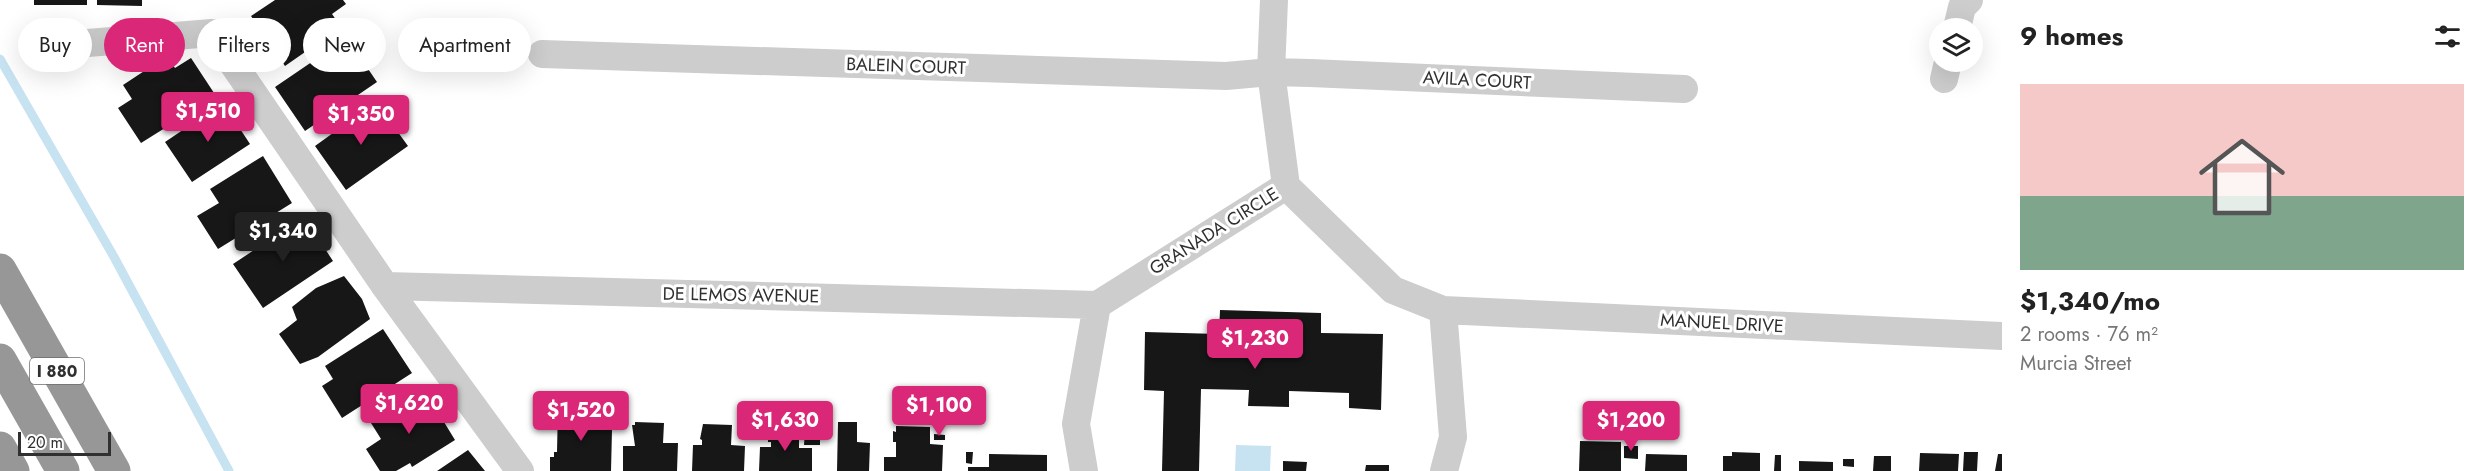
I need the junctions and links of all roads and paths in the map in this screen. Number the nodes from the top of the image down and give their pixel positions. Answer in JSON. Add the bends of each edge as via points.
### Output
{"nodes":[{"id":1,"x":1274,"y":0,"type":"edge"},
{"id":2,"x":1969,"y":0,"type":"edge"},
{"id":3,"x":1959,"y":18,"type":"edge"},
{"id":4,"x":92,"y":43,"type":"edge"},
{"id":5,"x":542,"y":54,"type":"dead end"},
{"id":6,"x":1271,"y":72,"type":"junction"},
{"id":7,"x":1684,"y":89,"type":"dead end"},
{"id":8,"x":1286,"y":186,"type":"junction"},
{"id":9,"x":0,"y":270,"type":"edge"},
{"id":10,"x":385,"y":286,"type":"junction"},
{"id":11,"x":1097,"y":304,"type":"junction"},
{"id":12,"x":1443,"y":310,"type":"junction"},
{"id":13,"x":2002,"y":336,"type":"edge"},
{"id":14,"x":0,"y":360,"type":"edge"},
{"id":15,"x":0,"y":448,"type":"edge"},
{"id":16,"x":13,"y":471,"type":"edge"},
{"id":17,"x":63,"y":471,"type":"edge"},
{"id":18,"x":114,"y":471,"type":"edge"},
{"id":19,"x":520,"y":471,"type":"edge"},
{"id":20,"x":1084,"y":471,"type":"edge"},
{"id":21,"x":1444,"y":471,"type":"edge"}],
"edges":[{"from":1,"to":6,"type":"street"},
{"from":2,"to":3,"type":"street"},
{"from":4,"to":10,"type":"street","via":[[212,33]]},
{"from":5,"to":6,"type":"street","name":"BALEIN COURT","via":[[1226,76]]},
{"from":6,"to":7,"type":"street","name":"AVILA COURT"},
{"from":6,"to":8,"type":"street"},
{"from":8,"to":11,"type":"street","name":"GRANADA CIRCLE"},
{"from":8,"to":12,"type":"street","name":"GRANADA CIRCLE","via":[[1393,290]]},
{"from":9,"to":18,"type":"highway","number":"I 880"},
{"from":10,"to":11,"type":"street","name":"DE LEMOS AVENUE"},
{"from":10,"to":19,"type":"street"},
{"from":11,"to":20,"type":"street","via":[[1076,424]]},
{"from":12,"to":13,"type":"street","name":"MANUEL DRIVE"},
{"from":12,"to":21,"type":"street","via":[[1453,437]]},
{"from":14,"to":17,"type":"highway","number":"I 880"},
{"from":15,"to":16,"type":"highway"}]}
